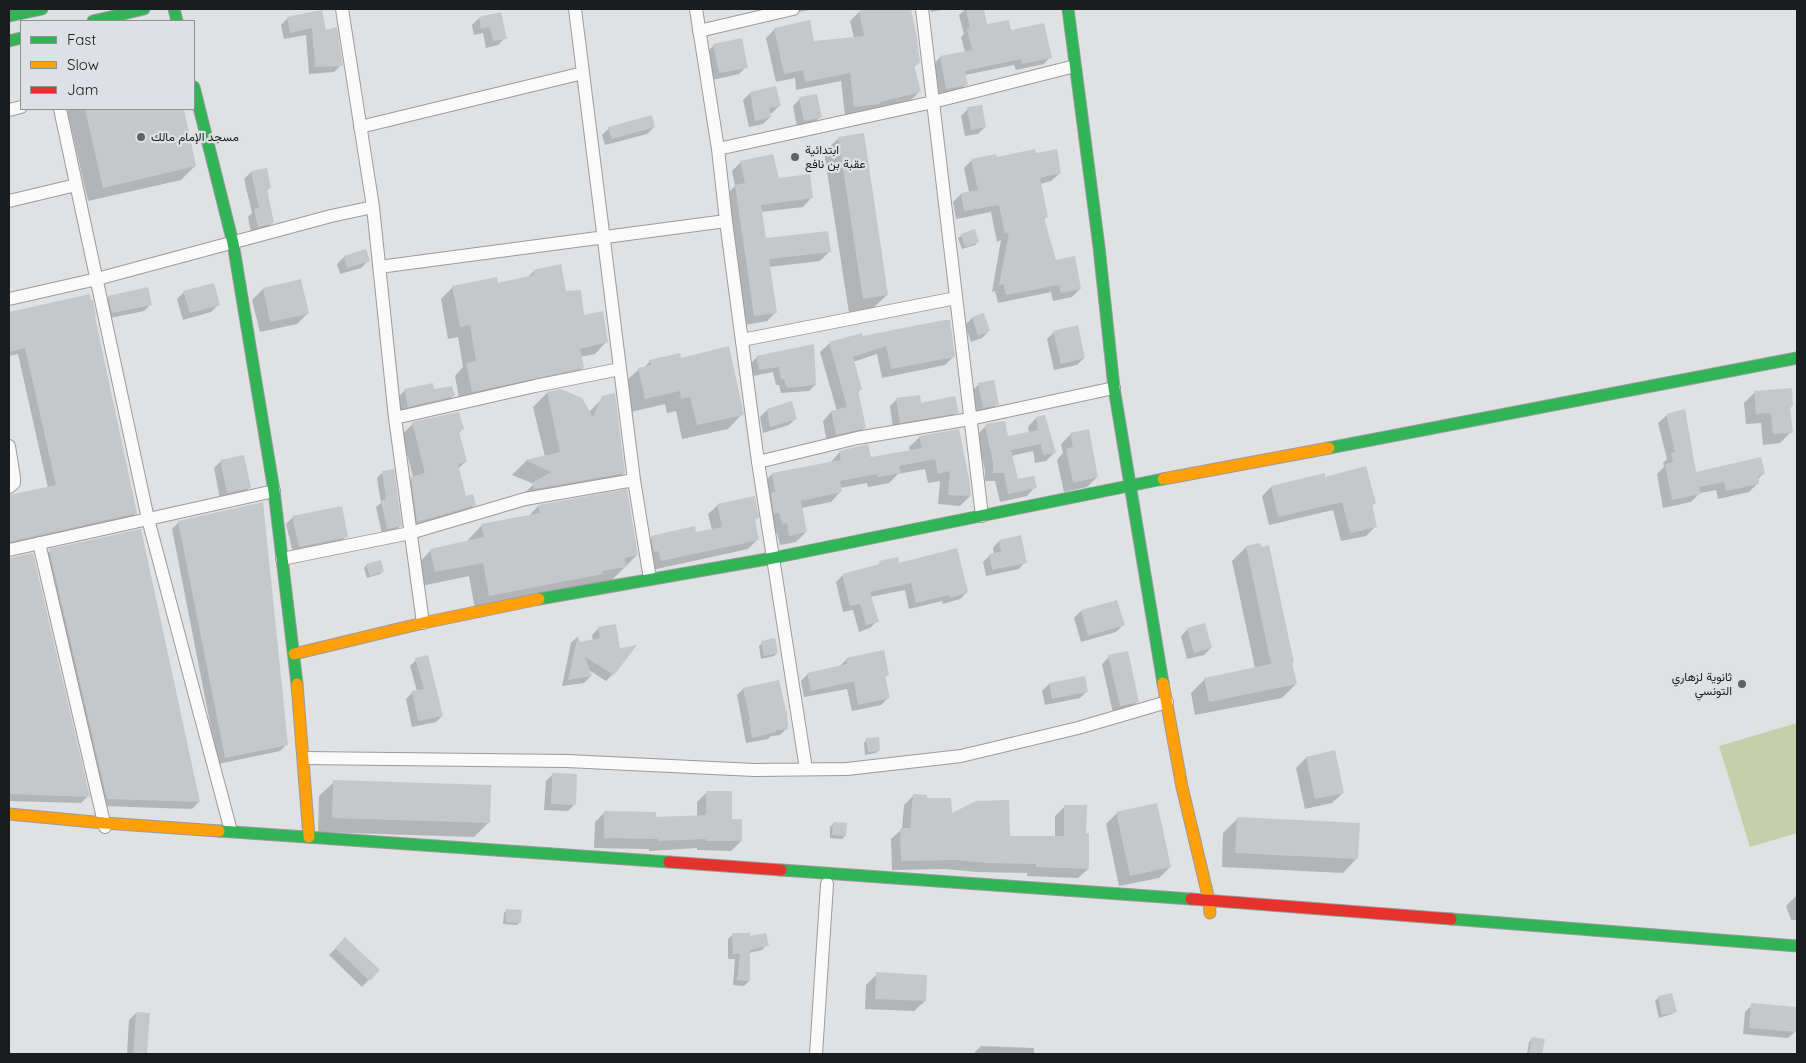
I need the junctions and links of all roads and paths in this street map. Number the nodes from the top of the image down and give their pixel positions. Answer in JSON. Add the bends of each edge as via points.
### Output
{"nodes":[{"id":1,"x":42,"y":9,"type":"edge"},
{"id":2,"x":144,"y":9,"type":"edge"},
{"id":3,"x":342,"y":9,"type":"edge"},
{"id":4,"x":575,"y":9,"type":"edge"},
{"id":5,"x":696,"y":9,"type":"edge"},
{"id":6,"x":793,"y":9,"type":"edge"},
{"id":7,"x":922,"y":9,"type":"edge"},
{"id":8,"x":1068,"y":9,"type":"edge"},
{"id":9,"x":9,"y":16,"type":"edge"},
{"id":10,"x":97,"y":20,"type":"edge"},
{"id":11,"x":699,"y":31,"type":"junction"},
{"id":12,"x":1075,"y":66,"type":"junction"},
{"id":13,"x":583,"y":73,"type":"junction"},
{"id":14,"x":195,"y":91,"type":"edge"},
{"id":15,"x":932,"y":102,"type":"junction"},
{"id":16,"x":60,"y":110,"type":"edge"},
{"id":17,"x":360,"y":127,"type":"junction"},
{"id":18,"x":718,"y":149,"type":"junction"},
{"id":19,"x":76,"y":185,"type":"junction"},
{"id":20,"x":9,"y":201,"type":"edge"},
{"id":21,"x":373,"y":207,"type":"junction"},
{"id":22,"x":726,"y":220,"type":"junction"},
{"id":23,"x":604,"y":238,"type":"junction"},
{"id":24,"x":233,"y":243,"type":"junction"},
{"id":25,"x":379,"y":267,"type":"junction"},
{"id":26,"x":97,"y":279,"type":"junction"},
{"id":27,"x":956,"y":298,"type":"junction"},
{"id":28,"x":9,"y":299,"type":"edge"},
{"id":29,"x":742,"y":340,"type":"junction"},
{"id":30,"x":1797,"y":358,"type":"edge"},
{"id":31,"x":620,"y":370,"type":"junction"},
{"id":32,"x":1114,"y":388,"type":"junction"},
{"id":33,"x":395,"y":418,"type":"junction"},
{"id":34,"x":970,"y":419,"type":"junction"},
{"id":35,"x":9,"y":446,"type":"edge"},
{"id":36,"x":758,"y":462,"type":"junction"},
{"id":37,"x":634,"y":480,"type":"junction"},
{"id":38,"x":1131,"y":485,"type":"junction"},
{"id":39,"x":9,"y":487,"type":"edge"},
{"id":40,"x":274,"y":491,"type":"junction"},
{"id":41,"x":982,"y":516,"type":"junction"},
{"id":42,"x":148,"y":520,"type":"junction"},
{"id":43,"x":410,"y":533,"type":"junction"},
{"id":44,"x":39,"y":543,"type":"junction"},
{"id":45,"x":9,"y":550,"type":"edge"},
{"id":46,"x":772,"y":558,"type":"junction"},
{"id":47,"x":282,"y":559,"type":"junction"},
{"id":48,"x":650,"y":579,"type":"junction"},
{"id":49,"x":423,"y":623,"type":"junction"},
{"id":50,"x":294,"y":654,"type":"junction"},
{"id":51,"x":1167,"y":702,"type":"junction"},
{"id":52,"x":304,"y":758,"type":"junction"},
{"id":53,"x":806,"y":769,"type":"junction"},
{"id":54,"x":9,"y":814,"type":"edge"},
{"id":55,"x":106,"y":829,"type":"junction"},
{"id":56,"x":68,"y":831,"type":"dead end"},
{"id":57,"x":231,"y":831,"type":"junction"},
{"id":58,"x":309,"y":837,"type":"junction"},
{"id":59,"x":828,"y":884,"type":"junction"},
{"id":60,"x":1209,"y":900,"type":"junction"},
{"id":61,"x":1083,"y":903,"type":"dead end"},
{"id":62,"x":1210,"y":912,"type":"dead end"},
{"id":63,"x":1797,"y":946,"type":"edge"},
{"id":64,"x":1728,"y":952,"type":"dead end"},
{"id":65,"x":1797,"y":958,"type":"edge"},
{"id":66,"x":816,"y":1054,"type":"edge"}],
"edges":[{"from":1,"to":9,"type":"street"},
{"from":2,"to":10,"type":"street"},
{"from":3,"to":17,"type":"street"},
{"from":4,"to":13,"type":"street"},
{"from":5,"to":11,"type":"street"},
{"from":6,"to":11,"type":"street"},
{"from":7,"to":15,"type":"street"},
{"from":8,"to":12,"type":"street"},
{"from":11,"to":18,"type":"street"},
{"from":12,"to":15,"type":"street"},
{"from":12,"to":32,"type":"street"},
{"from":13,"to":17,"type":"street"},
{"from":13,"to":23,"type":"street"},
{"from":14,"to":24,"type":"street"},
{"from":15,"to":18,"type":"street"},
{"from":15,"to":27,"type":"street"},
{"from":16,"to":19,"type":"street"},
{"from":17,"to":21,"type":"street"},
{"from":18,"to":22,"type":"street"},
{"from":19,"to":20,"type":"street"},
{"from":19,"to":26,"type":"street"},
{"from":21,"to":24,"type":"street"},
{"from":21,"to":25,"type":"street"},
{"from":22,"to":23,"type":"street"},
{"from":22,"to":29,"type":"street"},
{"from":23,"to":25,"type":"street"},
{"from":23,"to":31,"type":"street"},
{"from":24,"to":26,"type":"street"},
{"from":24,"to":40,"type":"street"},
{"from":25,"to":33,"type":"street"},
{"from":26,"to":28,"type":"street"},
{"from":26,"to":42,"type":"street"},
{"from":27,"to":29,"type":"street"},
{"from":27,"to":34,"type":"street"},
{"from":29,"to":36,"type":"street"},
{"from":30,"to":38,"type":"street"},
{"from":31,"to":33,"type":"street"},
{"from":31,"to":37,"type":"street"},
{"from":32,"to":34,"type":"street"},
{"from":32,"to":38,"type":"street"},
{"from":33,"to":43,"type":"street"},
{"from":34,"to":36,"type":"street","via":[[857,438]]},
{"from":34,"to":41,"type":"street"},
{"from":35,"to":39,"type":"street","via":[[14,478]]},
{"from":36,"to":46,"type":"street"},
{"from":37,"to":43,"type":"street","via":[[525,499]]},
{"from":37,"to":48,"type":"street"},
{"from":38,"to":41,"type":"street"},
{"from":38,"to":51,"type":"street"},
{"from":40,"to":42,"type":"street"},
{"from":40,"to":47,"type":"street"},
{"from":41,"to":46,"type":"street"},
{"from":42,"to":44,"type":"street"},
{"from":42,"to":57,"type":"street"},
{"from":43,"to":47,"type":"street"},
{"from":43,"to":49,"type":"street"},
{"from":44,"to":45,"type":"street"},
{"from":44,"to":55,"type":"street"},
{"from":46,"to":48,"type":"street"},
{"from":46,"to":53,"type":"street"},
{"from":47,"to":50,"type":"street"},
{"from":48,"to":49,"type":"street"},
{"from":49,"to":50,"type":"street"},
{"from":50,"to":52,"type":"street"},
{"from":51,"to":53,"type":"street","via":[[1078,728],[961,756]]},
{"from":51,"to":60,"type":"street","via":[[1182,787]]},
{"from":52,"to":53,"type":"street","via":[[567,761],[754,770]]},
{"from":52,"to":58,"type":"street"},
{"from":54,"to":55,"type":"street"},
{"from":55,"to":56,"type":"street"},
{"from":55,"to":57,"type":"street"},
{"from":57,"to":58,"type":"street"},
{"from":58,"to":59,"type":"street","via":[[340,849]]},
{"from":58,"to":60,"type":"street"},
{"from":59,"to":61,"type":"street"},
{"from":59,"to":66,"type":"street"},
{"from":60,"to":62,"type":"street"},
{"from":60,"to":63,"type":"street"},
{"from":64,"to":65,"type":"street"}]}
